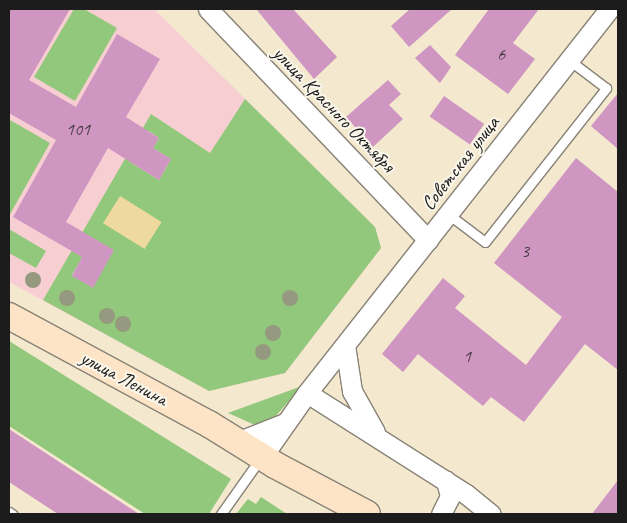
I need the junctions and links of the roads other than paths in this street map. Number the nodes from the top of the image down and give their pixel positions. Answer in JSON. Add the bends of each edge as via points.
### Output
{"nodes":[{"id":1,"x":208,"y":9,"type":"edge"},
{"id":2,"x":610,"y":9,"type":"edge"},
{"id":3,"x":569,"y":60,"type":"junction"},
{"id":4,"x":448,"y":214,"type":"junction"},
{"id":5,"x":428,"y":240,"type":"junction"},
{"id":6,"x":9,"y":316,"type":"edge"},
{"id":7,"x":345,"y":345,"type":"junction"},
{"id":8,"x":308,"y":393,"type":"junction"},
{"id":9,"x":285,"y":423,"type":"junction"},
{"id":10,"x":377,"y":435,"type":"junction"},
{"id":11,"x":239,"y":441,"type":"junction"},
{"id":12,"x":262,"y":457,"type":"junction"},
{"id":13,"x":446,"y":481,"type":"junction"},
{"id":14,"x":221,"y":514,"type":"edge"},
{"id":15,"x":367,"y":514,"type":"edge"},
{"id":16,"x":442,"y":514,"type":"edge"},
{"id":17,"x":491,"y":514,"type":"edge"}],
"edges":[{"from":1,"to":5,"type":"street","name":"улица Красного Октября"},
{"from":2,"to":3,"type":"street","name":"Советская улица"},
{"from":3,"to":4,"type":"street","name":"Советская улица"},
{"from":3,"to":4,"type":"lane","via":[[606,88],[485,242]]},
{"from":4,"to":5,"type":"street","name":"Советская улица"},
{"from":5,"to":7,"type":"street","name":"Советская улица"},
{"from":6,"to":11,"type":"main road","name":"улица Ленина"},
{"from":7,"to":8,"type":"street","name":"Советская улица"},
{"from":7,"to":10,"type":"street","via":[[352,391]]},
{"from":8,"to":9,"type":"street","name":"Советская улица"},
{"from":8,"to":10,"type":"street"},
{"from":9,"to":11,"type":"street"},
{"from":9,"to":12,"type":"street","name":"Советская улица"},
{"from":10,"to":13,"type":"street"},
{"from":11,"to":12,"type":"main road","name":"улица Ленина"},
{"from":12,"to":14,"type":"lane"},
{"from":12,"to":15,"type":"main road","name":"улица Ленина"},
{"from":13,"to":16,"type":"street","via":[[450,496]]},
{"from":13,"to":17,"type":"street"}]}
